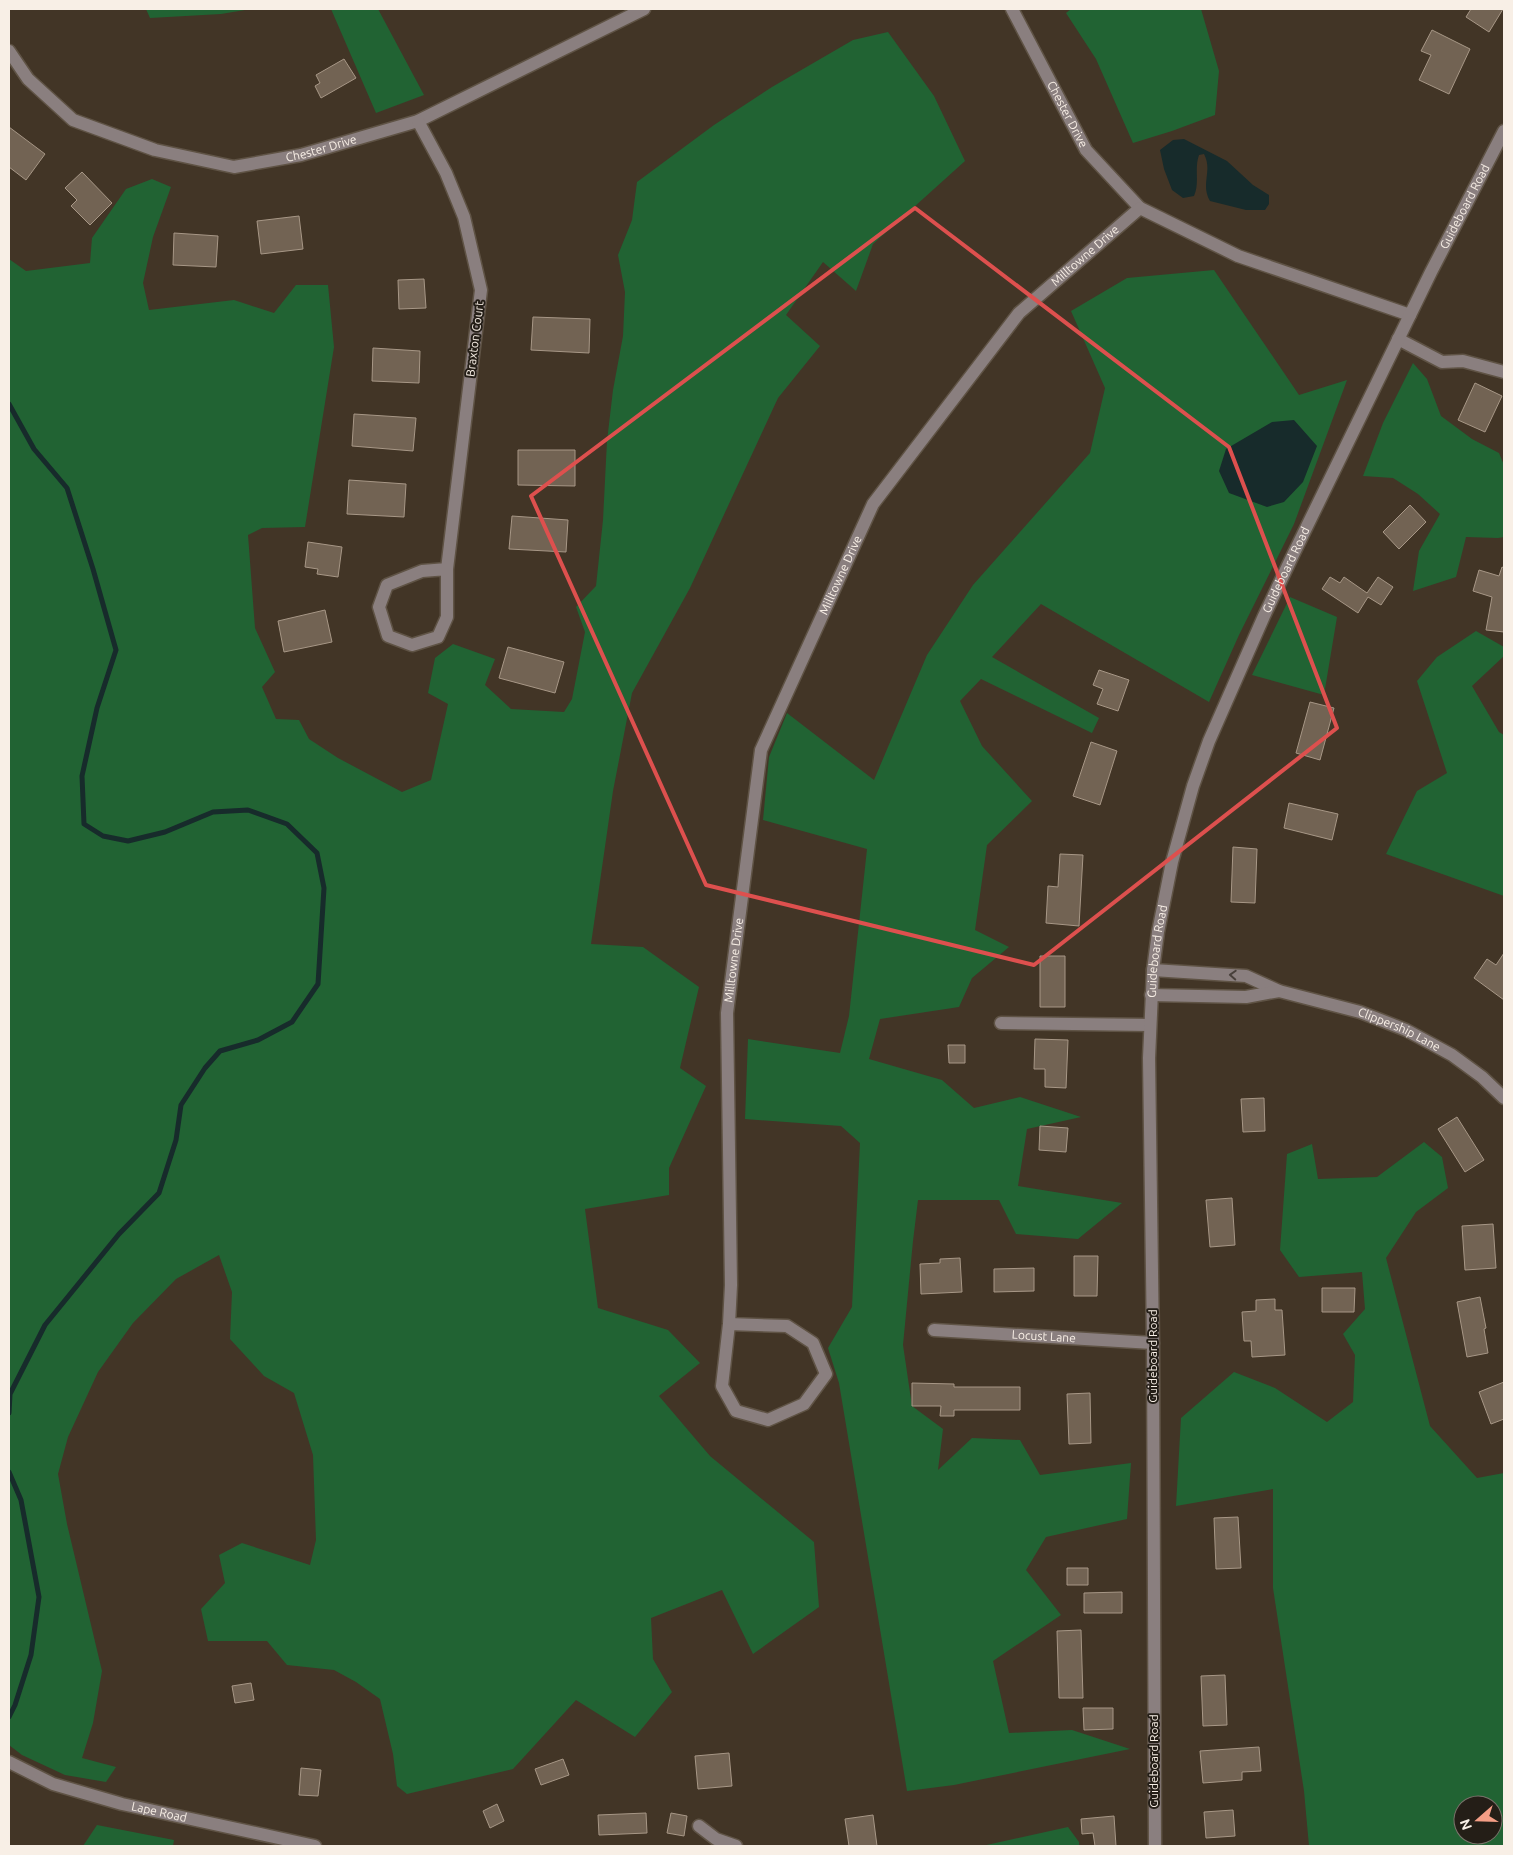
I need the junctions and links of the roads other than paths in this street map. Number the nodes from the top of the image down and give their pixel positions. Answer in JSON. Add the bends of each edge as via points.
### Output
{"nodes":[{"id":1,"x":644,"y":9,"type":"edge"},
{"id":2,"x":1012,"y":9,"type":"edge"},
{"id":3,"x":9,"y":51,"type":"edge"},
{"id":4,"x":418,"y":121,"type":"junction"},
{"id":5,"x":1502,"y":139,"type":"edge"},
{"id":6,"x":1140,"y":208,"type":"junction"},
{"id":7,"x":1410,"y":315,"type":"junction"},
{"id":8,"x":1398,"y":339,"type":"junction"},
{"id":9,"x":1504,"y":372,"type":"edge"},
{"id":10,"x":447,"y":569,"type":"junction"},
{"id":11,"x":1153,"y":970,"type":"junction"},
{"id":12,"x":1279,"y":991,"type":"junction"},
{"id":13,"x":1151,"y":995,"type":"junction"},
{"id":14,"x":1001,"y":1023,"type":"dead end"},
{"id":15,"x":1150,"y":1025,"type":"junction"},
{"id":16,"x":1504,"y":1098,"type":"edge"},
{"id":17,"x":729,"y":1324,"type":"junction"},
{"id":18,"x":934,"y":1330,"type":"dead end"},
{"id":19,"x":1153,"y":1343,"type":"junction"},
{"id":20,"x":9,"y":1762,"type":"edge"},
{"id":21,"x":699,"y":1826,"type":"dead end"},
{"id":22,"x":315,"y":1846,"type":"edge"},
{"id":23,"x":736,"y":1846,"type":"edge"},
{"id":24,"x":1155,"y":1846,"type":"edge"}],
"edges":[{"from":1,"to":4,"type":"street","name":"Chester Drive"},
{"from":2,"to":6,"type":"street","name":"Chester Drive","via":[[1086,150]]},
{"from":3,"to":4,"type":"street","name":"Chester Drive","via":[[28,79],[73,120],[155,150],[234,167],[301,155]]},
{"from":4,"to":10,"type":"street","name":"Braxton Court","via":[[446,173],[464,217],[481,290]]},
{"from":5,"to":7,"type":"street","name":"Guideboard Road"},
{"from":6,"to":7,"type":"street","via":[[1238,256]]},
{"from":6,"to":17,"type":"street","name":"Milltowne Drive","via":[[1019,313],[873,504],[761,750],[727,1013]]},
{"from":7,"to":8,"type":"street","name":"Guideboard Road"},
{"from":8,"to":9,"type":"street","via":[[1442,362],[1463,361]]},
{"from":8,"to":11,"type":"street","name":"Guideboard Road","via":[[1264,616],[1209,741],[1172,862]]},
{"from":10,"to":10,"type":"street","name":"Braxton Court","via":[[422,571],[387,585],[379,607],[388,636],[412,645],[438,637],[447,617]]},
{"from":12,"to":11,"type":"street","name":"Clippership Lane","one_way":true,"via":[[1246,976]]},
{"from":11,"to":13,"type":"street","name":"Guideboard Road"},
{"from":12,"to":13,"type":"street","name":"Clippership Lane","via":[[1246,997]]},
{"from":12,"to":16,"type":"street","name":"Clippership Lane","via":[[1360,1012],[1406,1030],[1452,1055]]},
{"from":13,"to":15,"type":"street","name":"Guideboard Road"},
{"from":14,"to":15,"type":"street"},
{"from":15,"to":19,"type":"street","name":"Guideboard Road"},
{"from":17,"to":17,"type":"street","name":"Milltowne Drive","via":[[722,1386],[736,1411],[768,1420],[804,1404],[826,1374],[813,1343],[787,1326]]},
{"from":18,"to":19,"type":"street","name":"Locust Lane"},
{"from":19,"to":24,"type":"street","name":"Guideboard Road"},
{"from":20,"to":22,"type":"street","name":"Lape Road","via":[[53,1784],[104,1799]]},
{"from":21,"to":23,"type":"street","via":[[716,1839]]}]}
